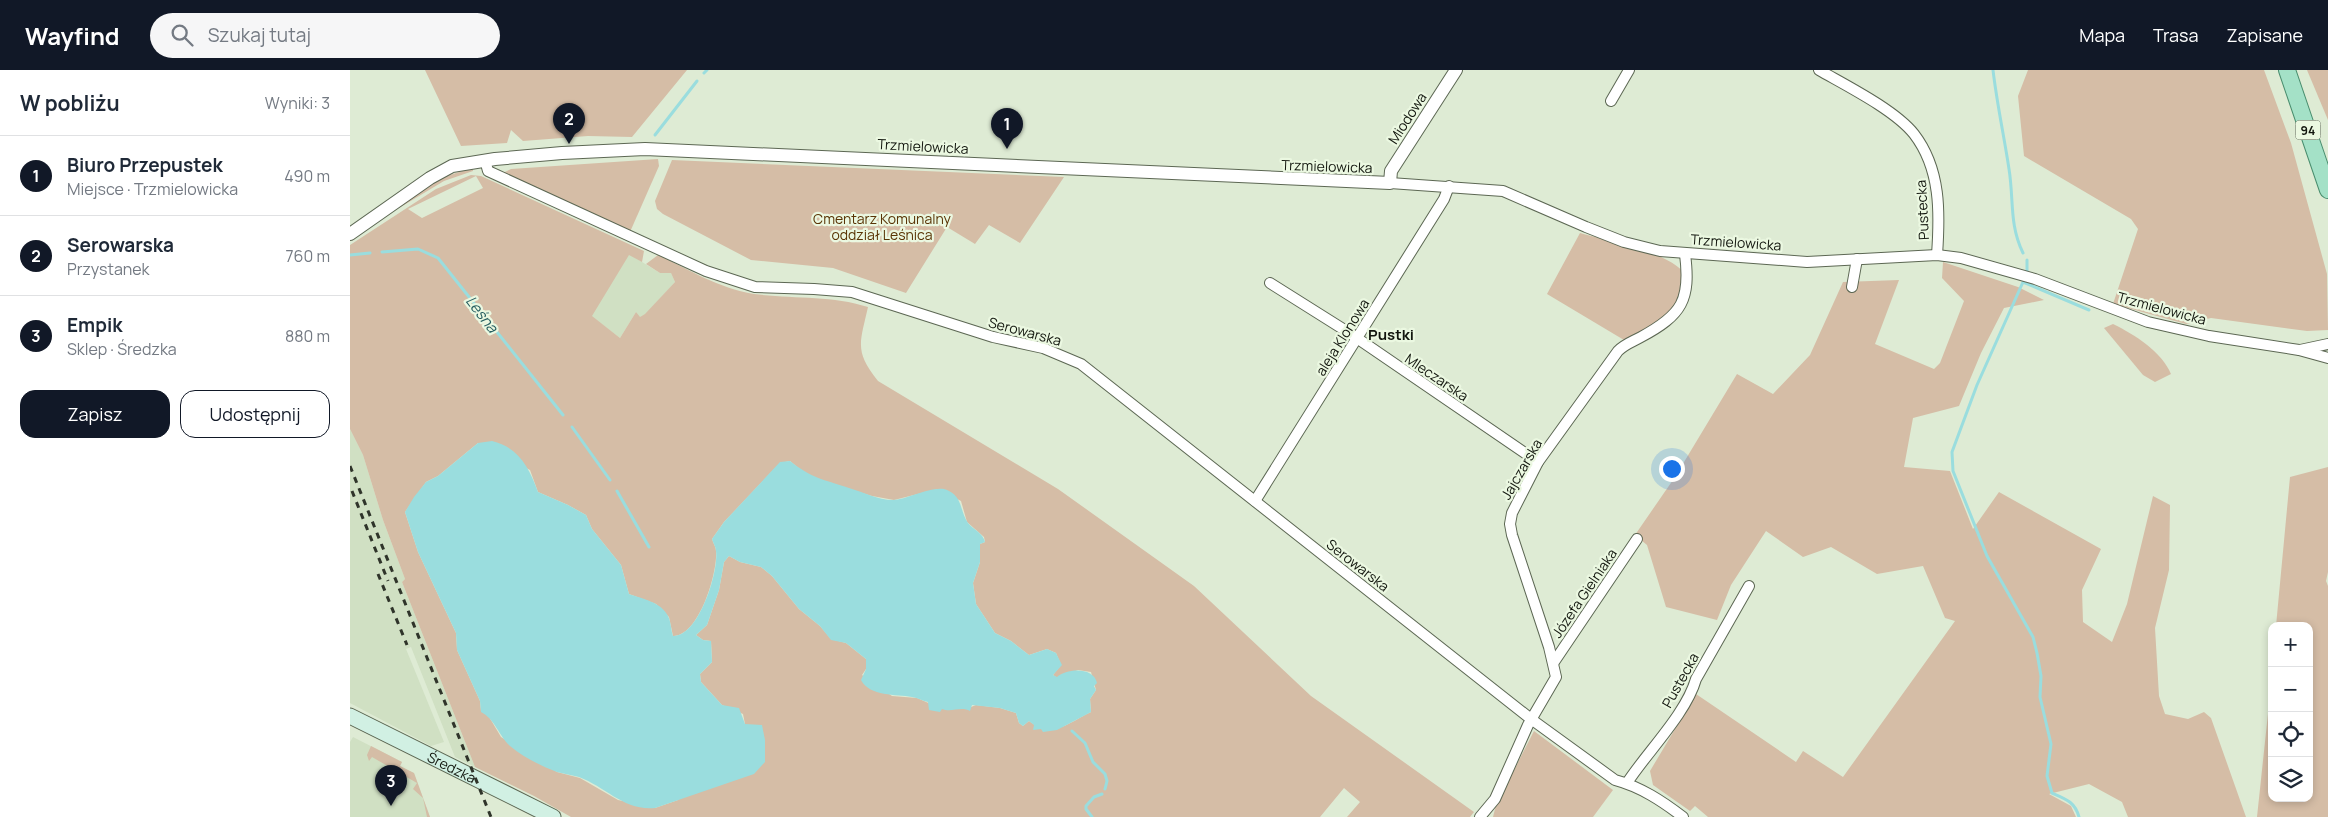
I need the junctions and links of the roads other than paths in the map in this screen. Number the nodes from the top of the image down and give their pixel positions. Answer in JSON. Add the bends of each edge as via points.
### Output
{"nodes":[{"id":1,"x":1456,"y":70,"type":"edge"},
{"id":2,"x":1629,"y":70,"type":"edge"},
{"id":3,"x":1820,"y":70,"type":"edge"},
{"id":4,"x":2287,"y":70,"type":"edge"},
{"id":5,"x":1834,"y":74,"type":"edge"},
{"id":6,"x":1611,"y":100,"type":"dead end"},
{"id":7,"x":485,"y":160,"type":"junction"},
{"id":8,"x":1390,"y":183,"type":"junction"},
{"id":9,"x":1449,"y":186,"type":"junction"},
{"id":10,"x":2328,"y":190,"type":"edge"},
{"id":11,"x":350,"y":234,"type":"edge"},
{"id":12,"x":1684,"y":254,"type":"junction"},
{"id":13,"x":1937,"y":255,"type":"junction"},
{"id":14,"x":1857,"y":259,"type":"junction"},
{"id":15,"x":1270,"y":283,"type":"dead end"},
{"id":16,"x":1852,"y":287,"type":"dead end"},
{"id":17,"x":1357,"y":338,"type":"junction"},
{"id":18,"x":2328,"y":344,"type":"edge"},
{"id":19,"x":2299,"y":350,"type":"junction"},
{"id":20,"x":2328,"y":358,"type":"edge"},
{"id":21,"x":1538,"y":462,"type":"junction"},
{"id":22,"x":1255,"y":501,"type":"junction"},
{"id":23,"x":1638,"y":540,"type":"dead end"},
{"id":24,"x":1749,"y":586,"type":"dead end"},
{"id":25,"x":1554,"y":662,"type":"junction"},
{"id":26,"x":350,"y":716,"type":"edge"},
{"id":27,"x":1531,"y":719,"type":"junction"},
{"id":28,"x":1628,"y":783,"type":"junction"},
{"id":29,"x":553,"y":817,"type":"edge"},
{"id":30,"x":1480,"y":817,"type":"edge"},
{"id":31,"x":1683,"y":817,"type":"edge"}],
"edges":[{"from":1,"to":8,"type":"street","name":"Miodowa","via":[[1391,171]]},
{"from":2,"to":6,"type":"street"},
{"from":3,"to":5,"type":"street","name":"Pustecka"},
{"from":4,"to":10,"type":"main road","number":"94"},
{"from":5,"to":13,"type":"street","name":"Pustecka","via":[[1893,115],[1917,139],[1932,168],[1937,188]]},
{"from":7,"to":8,"type":"street","name":"Trzmielowicka","via":[[645,149]]},
{"from":7,"to":11,"type":"street","name":"Trzmielowicka","via":[[444,170]]},
{"from":7,"to":22,"type":"street","name":"Serowarska","via":[[488,171],[743,285],[852,292],[993,337],[1061,354],[1081,364]]},
{"from":8,"to":9,"type":"street","name":"Trzmielowicka"},
{"from":9,"to":12,"type":"street","name":"Trzmielowicka","via":[[1503,191],[1624,242]]},
{"from":9,"to":17,"type":"street","name":"aleja Klonowa"},
{"from":12,"to":14,"type":"street","name":"Trzmielowicka","via":[[1807,262]]},
{"from":12,"to":21,"type":"street","name":"Jajczarska","via":[[1687,290],[1673,316],[1618,351]]},
{"from":13,"to":14,"type":"street","name":"Trzmielowicka"},
{"from":13,"to":19,"type":"street","name":"Trzmielowicka","via":[[1961,258],[2035,279],[2148,322],[2218,338]]},
{"from":14,"to":16,"type":"street"},
{"from":15,"to":17,"type":"street","name":"Mleczarska"},
{"from":17,"to":21,"type":"street","name":"Mleczarska"},
{"from":17,"to":22,"type":"street","name":"aleja Klonowa"},
{"from":18,"to":19,"type":"street","name":"Trzmielowicka"},
{"from":19,"to":20,"type":"street","name":"Trzmielowicka"},
{"from":21,"to":25,"type":"street","name":"Jajczarska","via":[[1510,524]]},
{"from":22,"to":27,"type":"street","name":"Serowarska"},
{"from":23,"to":25,"type":"street","name":"Józefa Gielniaka"},
{"from":24,"to":28,"type":"street","name":"Pustecka","via":[[1693,688]]},
{"from":25,"to":27,"type":"street","name":"Jajczarska","via":[[1556,677]]},
{"from":26,"to":29,"type":"main road","name":"Średzka"},
{"from":27,"to":28,"type":"street","name":"Serowarska","via":[[1615,780]]},
{"from":27,"to":30,"type":"street","name":"Jajczarska","via":[[1495,799]]},
{"from":28,"to":31,"type":"street","name":"Serowarska","via":[[1655,796]]}]}
